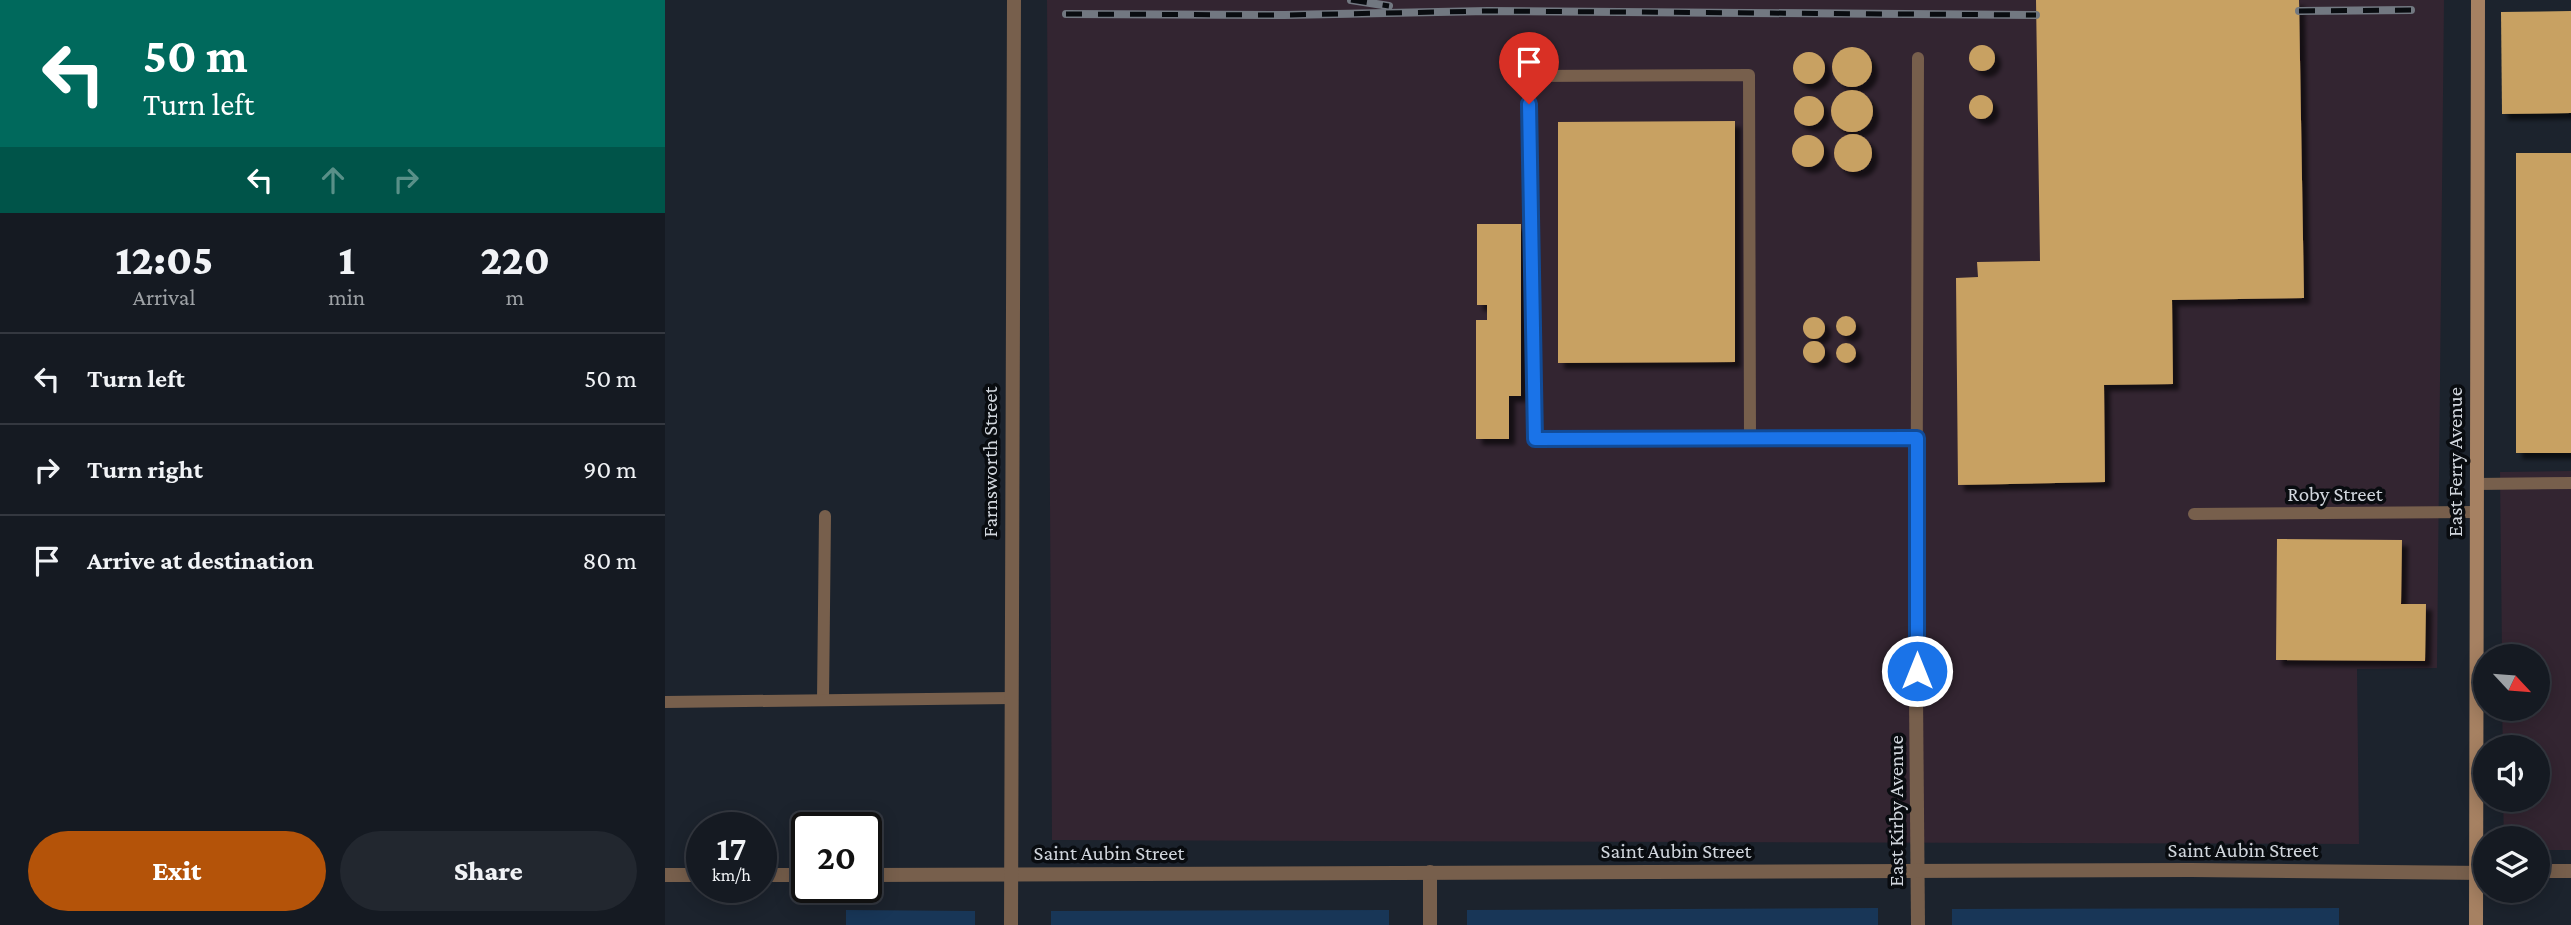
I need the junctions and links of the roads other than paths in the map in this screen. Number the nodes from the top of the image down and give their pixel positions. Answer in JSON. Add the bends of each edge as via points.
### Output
{"nodes":[{"id":1,"x":1014,"y":0,"type":"edge"},
{"id":2,"x":2478,"y":0,"type":"edge"},
{"id":3,"x":1918,"y":58,"type":"dead end"},
{"id":4,"x":1750,"y":438,"type":"junction"},
{"id":5,"x":1917,"y":438,"type":"junction"},
{"id":6,"x":2571,"y":483,"type":"edge"},
{"id":7,"x":2476,"y":484,"type":"junction"},
{"id":8,"x":2476,"y":512,"type":"junction"},
{"id":9,"x":2194,"y":514,"type":"dead end"},
{"id":10,"x":825,"y":516,"type":"dead end"},
{"id":11,"x":1916,"y":696,"type":"joint"},
{"id":12,"x":1011,"y":698,"type":"junction"},
{"id":13,"x":824,"y":700,"type":"junction"},
{"id":14,"x":665,"y":702,"type":"edge"},
{"id":15,"x":2479,"y":826,"type":"edge"},
{"id":16,"x":1918,"y":871,"type":"junction"},
{"id":17,"x":2571,"y":871,"type":"edge"},
{"id":18,"x":2550,"y":872,"type":"edge"},
{"id":19,"x":1430,"y":873,"type":"junction"},
{"id":20,"x":2473,"y":873,"type":"edge"},
{"id":21,"x":1011,"y":874,"type":"junction"},
{"id":22,"x":665,"y":875,"type":"edge"},
{"id":23,"x":686,"y":875,"type":"edge"},
{"id":24,"x":882,"y":875,"type":"edge"},
{"id":25,"x":2478,"y":903,"type":"edge"},
{"id":26,"x":1011,"y":925,"type":"edge"},
{"id":27,"x":1430,"y":925,"type":"edge"},
{"id":28,"x":1918,"y":925,"type":"edge"},
{"id":29,"x":2476,"y":925,"type":"edge"}],
"edges":[{"from":1,"to":12,"type":"street","name":"Farnsworth Street"},
{"from":2,"to":7,"type":"street","name":"East Ferry Avenue"},
{"from":3,"to":5,"type":"lane"},
{"from":4,"to":4,"type":"lane","via":[[1535,439],[1529,76],[1749,75]]},
{"from":4,"to":5,"type":"lane"},
{"from":5,"to":11,"type":"lane"},
{"from":6,"to":7,"type":"lane"},
{"from":7,"to":8,"type":"street","name":"East Ferry Avenue"},
{"from":8,"to":9,"type":"lane","name":"Roby Street"},
{"from":8,"to":15,"type":"street","name":"East Ferry Avenue"},
{"from":10,"to":13,"type":"lane"},
{"from":11,"to":16,"type":"street","name":"East Kirby Avenue"},
{"from":12,"to":13,"type":"lane"},
{"from":12,"to":21,"type":"street","name":"Farnsworth Street"},
{"from":13,"to":14,"type":"lane"},
{"from":16,"to":19,"type":"street","name":"Saint Aubin Street"},
{"from":16,"to":20,"type":"street","name":"Saint Aubin Street"},
{"from":16,"to":28,"type":"street","name":"East Kirby Avenue"},
{"from":17,"to":18,"type":"street"},
{"from":19,"to":21,"type":"street","name":"Saint Aubin Street"},
{"from":19,"to":27,"type":"street"},
{"from":21,"to":24,"type":"street","name":"Saint Aubin Street"},
{"from":21,"to":26,"type":"street","name":"Farnsworth Street"},
{"from":22,"to":23,"type":"street"},
{"from":25,"to":29,"type":"street","name":"East Ferry Avenue"}]}
